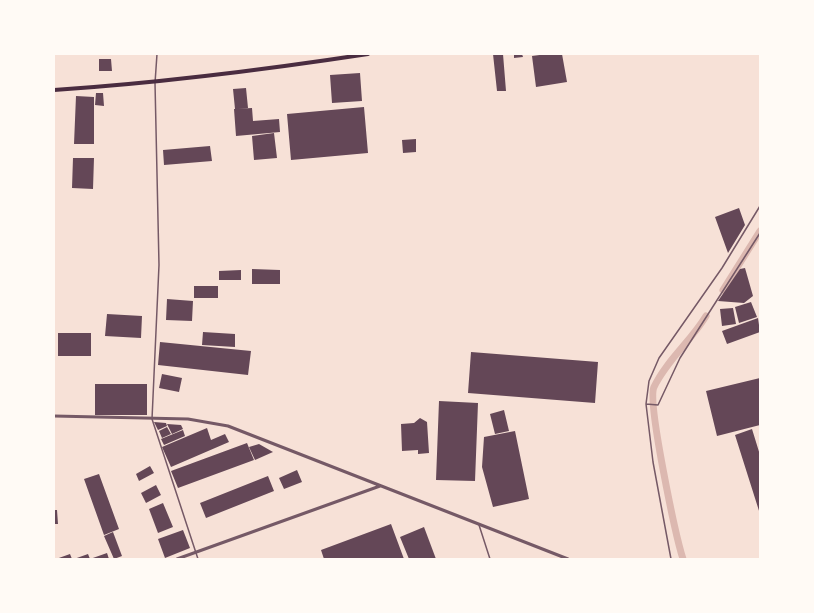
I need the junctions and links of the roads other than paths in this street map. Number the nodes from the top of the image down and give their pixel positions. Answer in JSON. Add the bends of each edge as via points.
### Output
{"nodes":[{"id":1,"x":156,"y":54,"type":"edge"},
{"id":2,"x":368,"y":54,"type":"edge"},
{"id":3,"x":155,"y":82,"type":"junction"},
{"id":4,"x":54,"y":90,"type":"edge"},
{"id":5,"x":760,"y":206,"type":"edge"},
{"id":6,"x":760,"y":234,"type":"edge"},
{"id":7,"x":646,"y":404,"type":"junction"},
{"id":8,"x":54,"y":416,"type":"edge"},
{"id":9,"x":152,"y":418,"type":"junction"},
{"id":10,"x":380,"y":486,"type":"junction"},
{"id":11,"x":479,"y":525,"type":"junction"},
{"id":12,"x":195,"y":552,"type":"junction"},
{"id":13,"x":176,"y":559,"type":"edge"},
{"id":14,"x":198,"y":559,"type":"edge"},
{"id":15,"x":490,"y":559,"type":"edge"},
{"id":16,"x":568,"y":559,"type":"edge"},
{"id":17,"x":671,"y":559,"type":"edge"}],
"edges":[{"from":1,"to":3,"type":"lane"},
{"from":2,"to":3,"type":"main road","via":[[258,71]]},
{"from":3,"to":4,"type":"main road"},
{"from":3,"to":9,"type":"lane","via":[[159,265]]},
{"from":5,"to":7,"type":"lane","via":[[722,268],[659,358],[649,381]]},
{"from":6,"to":7,"type":"lane","via":[[680,358],[658,405]]},
{"from":7,"to":17,"type":"lane","via":[[653,462]]},
{"from":8,"to":9,"type":"street"},
{"from":9,"to":10,"type":"street","via":[[188,419],[228,426]]},
{"from":9,"to":12,"type":"lane"},
{"from":10,"to":11,"type":"street"},
{"from":10,"to":12,"type":"street"},
{"from":11,"to":15,"type":"lane"},
{"from":11,"to":16,"type":"street"},
{"from":12,"to":13,"type":"street"},
{"from":12,"to":14,"type":"lane"}]}
